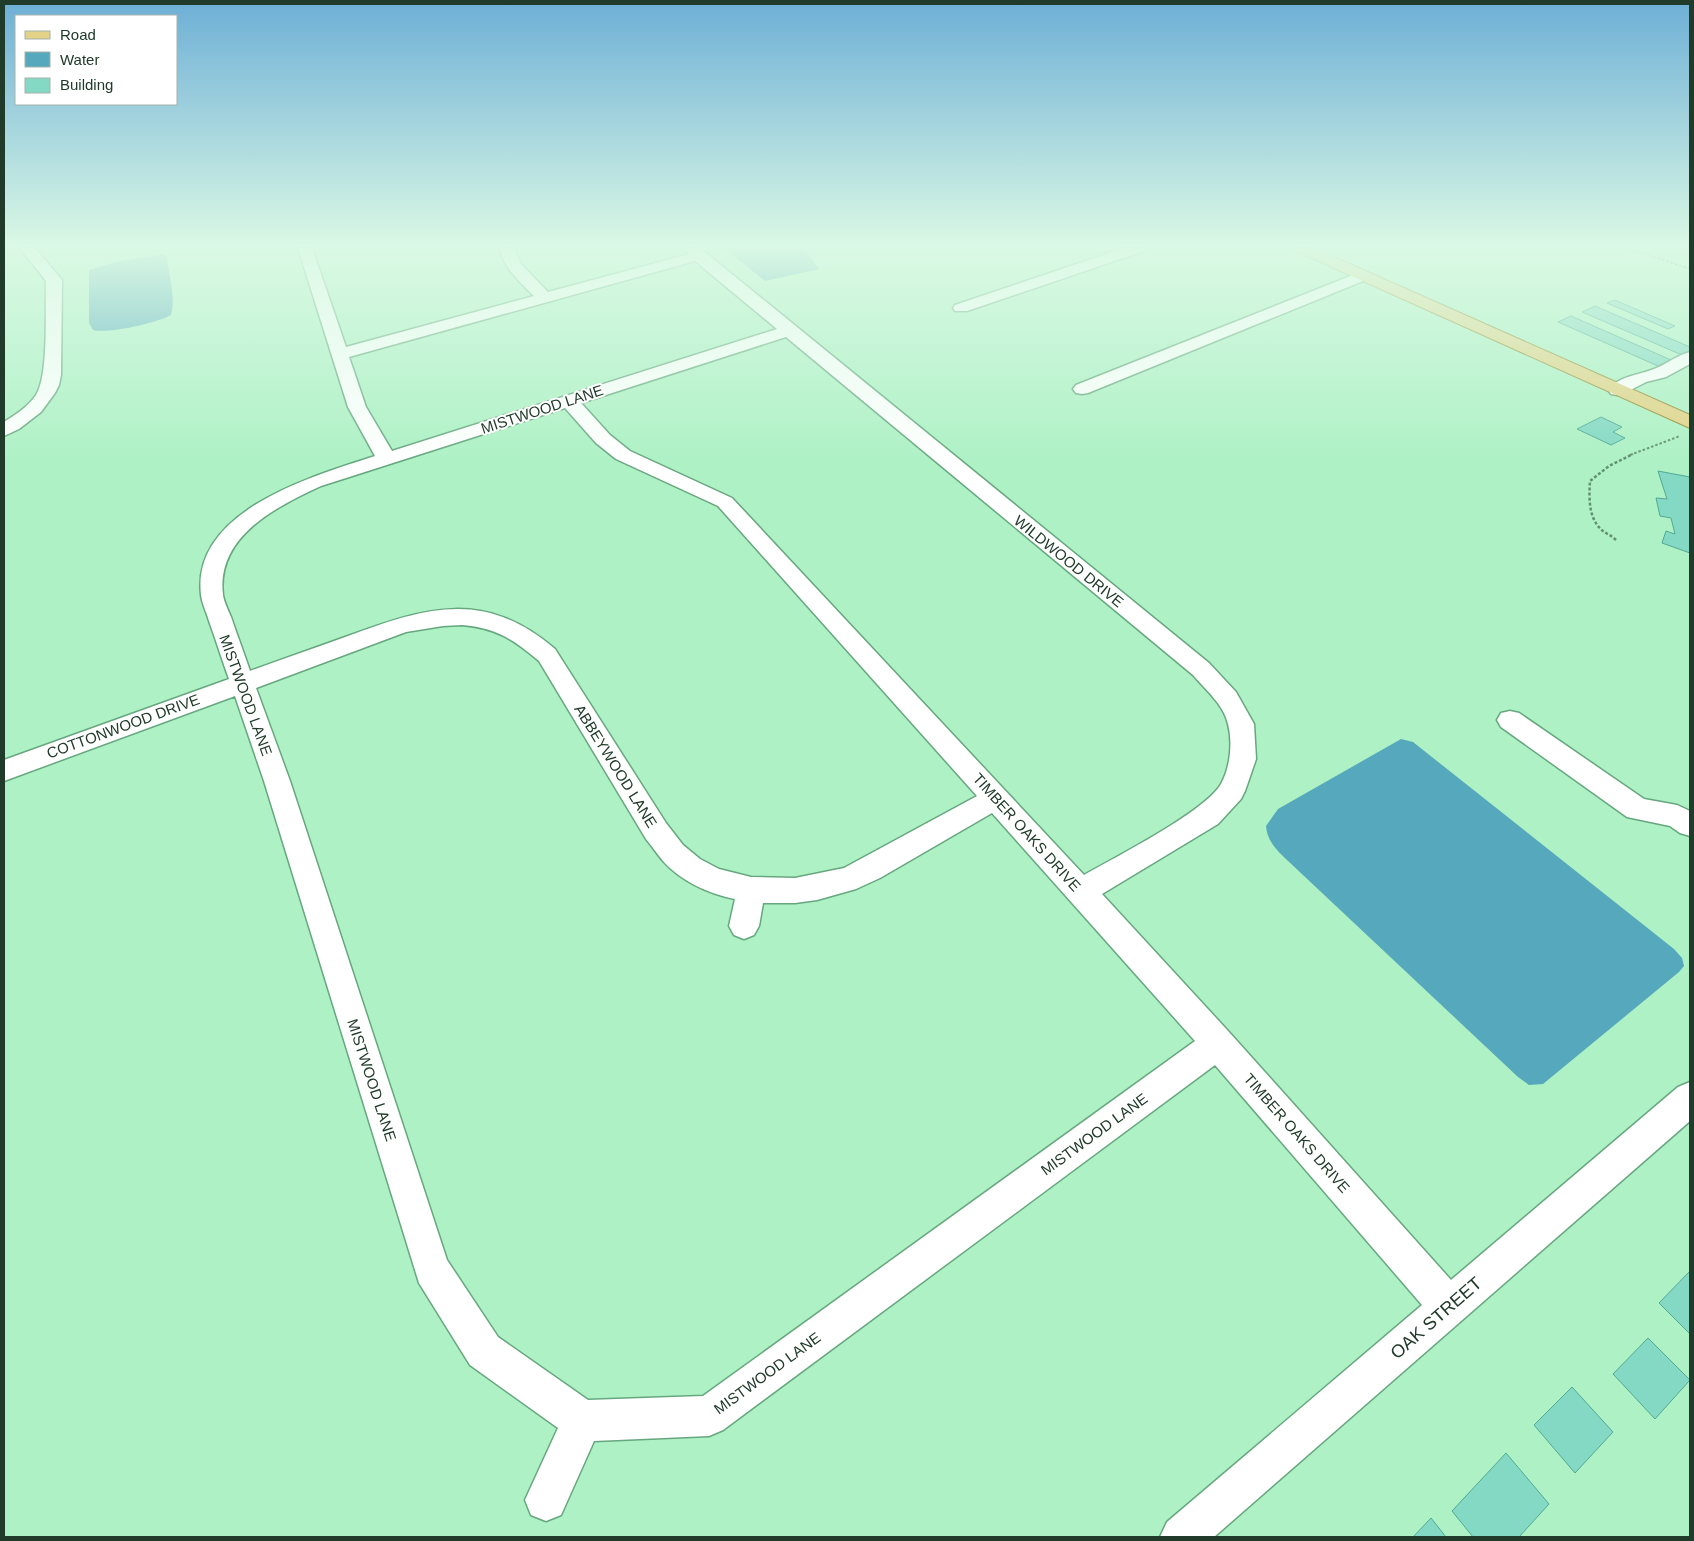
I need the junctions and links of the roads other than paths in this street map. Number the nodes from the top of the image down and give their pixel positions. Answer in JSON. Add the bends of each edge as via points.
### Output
{"nodes":[{"id":1,"x":53,"y":320,"type":"edge"},
{"id":2,"x":329,"y":320,"type":"edge"},
{"id":3,"x":465,"y":320,"type":"edge"},
{"id":4,"x":776,"y":320,"type":"edge"},
{"id":5,"x":1254,"y":320,"type":"edge"},
{"id":6,"x":1460,"y":320,"type":"edge"},
{"id":7,"x":789,"y":331,"type":"junction"},
{"id":8,"x":340,"y":354,"type":"junction"},
{"id":9,"x":1690,"y":357,"type":"edge"},
{"id":10,"x":1690,"y":371,"type":"edge"},
{"id":11,"x":1082,"y":389,"type":"dead end"},
{"id":12,"x":1616,"y":390,"type":"junction"},
{"id":13,"x":1634,"y":398,"type":"junction"},
{"id":14,"x":569,"y":401,"type":"junction"},
{"id":15,"x":1688,"y":428,"type":"edge"},
{"id":16,"x":4,"y":430,"type":"edge"},
{"id":17,"x":386,"y":458,"type":"junction"},
{"id":18,"x":242,"y":682,"type":"junction"},
{"id":19,"x":1510,"y":720,"type":"dead end"},
{"id":20,"x":4,"y":771,"type":"edge"},
{"id":21,"x":996,"y":798,"type":"junction"},
{"id":22,"x":1690,"y":825,"type":"edge"},
{"id":23,"x":750,"y":890,"type":"junction"},
{"id":24,"x":1082,"y":892,"type":"junction"},
{"id":25,"x":744,"y":926,"type":"dead end"},
{"id":26,"x":1218,"y":1043,"type":"junction"},
{"id":27,"x":1690,"y":1099,"type":"edge"},
{"id":28,"x":1449,"y":1307,"type":"junction"},
{"id":29,"x":582,"y":1421,"type":"junction"},
{"id":30,"x":546,"y":1500,"type":"dead end"},
{"id":31,"x":1182,"y":1537,"type":"edge"}],
"edges":[{"from":1,"to":16,"type":"street","via":[[50,389],[22,419]]},
{"from":2,"to":8,"type":"street"},
{"from":3,"to":8,"type":"street"},
{"from":4,"to":7,"type":"street","name":"WILDWOOD DRIVE"},
{"from":5,"to":11,"type":"street"},
{"from":6,"to":12,"type":"main road"},
{"from":7,"to":14,"type":"street","name":"MISTWOOD LANE"},
{"from":7,"to":24,"type":"street","name":"WILDWOOD DRIVE","via":[[1201,669],[1227,698],[1241,724],[1243,759],[1232,791],[1208,816]]},
{"from":8,"to":17,"type":"street","via":[[357,407]]},
{"from":9,"to":12,"type":"street"},
{"from":10,"to":13,"type":"street"},
{"from":12,"to":13,"type":"main road"},
{"from":13,"to":15,"type":"main road"},
{"from":14,"to":17,"type":"street","name":"MISTWOOD LANE"},
{"from":14,"to":21,"type":"street","name":"TIMBER OAKS DRIVE","via":[[603,439],[623,455],[725,502]]},
{"from":17,"to":18,"type":"street","name":"MISTWOOD LANE","via":[[314,482],[221,531],[220,551],[210,582]]},
{"from":18,"to":20,"type":"street","name":"COTTONWOOD DRIVE"},
{"from":18,"to":23,"type":"street","name":"ABBEYWOOD LANE","via":[[456,605],[474,617],[511,627],[532,640],[547,655],[656,832],[673,853],[696,870],[721,882]]},
{"from":18,"to":29,"type":"street","name":"MISTWOOD LANE","via":[[277,781],[432,1270],[484,1351]]},
{"from":19,"to":22,"type":"street","via":[[1636,809],[1677,816]]},
{"from":21,"to":23,"type":"street","name":"ABBEYWOOD LANE","via":[[839,883],[794,892]]},
{"from":21,"to":24,"type":"street","name":"TIMBER OAKS DRIVE"},
{"from":23,"to":25,"type":"street"},
{"from":24,"to":26,"type":"street","name":"TIMBER OAKS DRIVE"},
{"from":26,"to":28,"type":"street","name":"TIMBER OAKS DRIVE"},
{"from":26,"to":29,"type":"street","name":"MISTWOOD LANE","via":[[709,1416]]},
{"from":27,"to":28,"type":"street","name":"OAK STREET"},
{"from":28,"to":31,"type":"street","name":"OAK STREET"},
{"from":29,"to":30,"type":"street"}]}
